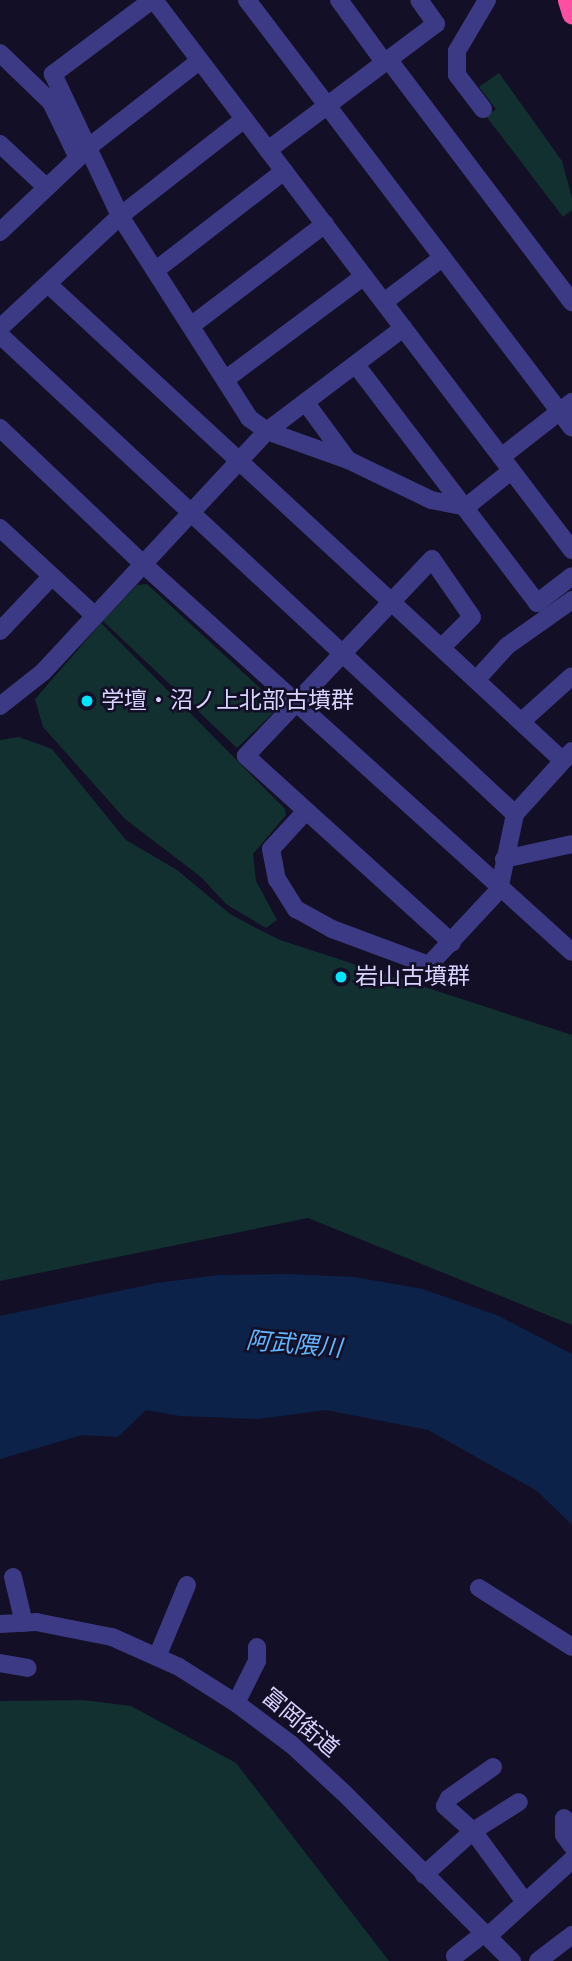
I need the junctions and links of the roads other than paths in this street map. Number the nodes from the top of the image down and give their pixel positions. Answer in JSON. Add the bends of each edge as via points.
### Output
{"nodes":[{"id":1,"x":153,"y":0,"type":"edge"},
{"id":2,"x":247,"y":0,"type":"edge"},
{"id":3,"x":339,"y":0,"type":"edge"},
{"id":4,"x":419,"y":0,"type":"edge"},
{"id":5,"x":487,"y":0,"type":"edge"},
{"id":6,"x":568,"y":0,"type":"edge"},
{"id":7,"x":572,"y":13,"type":"edge"},
{"id":8,"x":0,"y":53,"type":"edge"},
{"id":9,"x":199,"y":61,"type":"junction"},
{"id":10,"x":386,"y":61,"type":"junction"},
{"id":11,"x":326,"y":106,"type":"junction"},
{"id":12,"x":483,"y":109,"type":"dead end"},
{"id":13,"x":244,"y":120,"type":"junction"},
{"id":14,"x":0,"y":144,"type":"edge"},
{"id":15,"x":90,"y":146,"type":"junction"},
{"id":16,"x":268,"y":150,"type":"junction"},
{"id":17,"x":284,"y":171,"type":"junction"},
{"id":18,"x":47,"y":187,"type":"junction"},
{"id":19,"x":120,"y":216,"type":"junction"},
{"id":20,"x":325,"y":224,"type":"junction"},
{"id":21,"x":0,"y":232,"type":"edge"},
{"id":22,"x":442,"y":258,"type":"junction"},
{"id":23,"x":156,"y":270,"type":"junction"},
{"id":24,"x":363,"y":276,"type":"junction"},
{"id":25,"x":48,"y":284,"type":"junction"},
{"id":26,"x":384,"y":302,"type":"junction"},
{"id":27,"x":572,"y":302,"type":"edge"},
{"id":28,"x":192,"y":325,"type":"junction"},
{"id":29,"x":0,"y":328,"type":"edge"},
{"id":30,"x":403,"y":328,"type":"junction"},
{"id":31,"x":0,"y":335,"type":"edge"},
{"id":32,"x":356,"y":365,"type":"junction"},
{"id":33,"x":226,"y":379,"type":"junction"},
{"id":34,"x":306,"y":403,"type":"junction"},
{"id":35,"x":566,"y":406,"type":"edge"},
{"id":36,"x":0,"y":428,"type":"edge"},
{"id":37,"x":572,"y":428,"type":"edge"},
{"id":38,"x":267,"y":431,"type":"junction"},
{"id":39,"x":240,"y":460,"type":"junction"},
{"id":40,"x":348,"y":460,"type":"junction"},
{"id":41,"x":506,"y":464,"type":"junction"},
{"id":42,"x":466,"y":507,"type":"junction"},
{"id":43,"x":191,"y":511,"type":"junction"},
{"id":44,"x":0,"y":528,"type":"edge"},
{"id":45,"x":572,"y":550,"type":"edge"},
{"id":46,"x":143,"y":564,"type":"junction"},
{"id":47,"x":572,"y":576,"type":"edge"},
{"id":48,"x":51,"y":577,"type":"junction"},
{"id":49,"x":572,"y":600,"type":"edge"},
{"id":50,"x":391,"y":601,"type":"junction"},
{"id":51,"x":95,"y":616,"type":"junction"},
{"id":52,"x":0,"y":631,"type":"edge"},
{"id":53,"x":442,"y":647,"type":"junction"},
{"id":54,"x":342,"y":652,"type":"junction"},
{"id":55,"x":572,"y":676,"type":"edge"},
{"id":56,"x":477,"y":679,"type":"junction"},
{"id":57,"x":295,"y":703,"type":"junction"},
{"id":58,"x":0,"y":706,"type":"edge"},
{"id":59,"x":522,"y":721,"type":"junction"},
{"id":60,"x":569,"y":756,"type":"edge"},
{"id":61,"x":305,"y":812,"type":"junction"},
{"id":62,"x":515,"y":814,"type":"junction"},
{"id":63,"x":572,"y":844,"type":"edge"},
{"id":64,"x":504,"y":859,"type":"junction"},
{"id":65,"x":499,"y":890,"type":"junction"},
{"id":66,"x":452,"y":943,"type":"junction"},
{"id":67,"x":572,"y":952,"type":"edge"},
{"id":68,"x":13,"y":1577,"type":"dead end"},
{"id":69,"x":187,"y":1585,"type":"dead end"},
{"id":70,"x":479,"y":1588,"type":"dead end"},
{"id":71,"x":24,"y":1623,"type":"junction"},
{"id":72,"x":0,"y":1624,"type":"edge"},
{"id":73,"x":257,"y":1647,"type":"dead end"},
{"id":74,"x":572,"y":1647,"type":"edge"},
{"id":75,"x":157,"y":1657,"type":"junction"},
{"id":76,"x":0,"y":1663,"type":"edge"},
{"id":77,"x":28,"y":1668,"type":"dead end"},
{"id":78,"x":236,"y":1703,"type":"junction"},
{"id":79,"x":493,"y":1767,"type":"dead end"},
{"id":80,"x":519,"y":1802,"type":"dead end"},
{"id":81,"x":564,"y":1818,"type":"dead end"},
{"id":82,"x":473,"y":1831,"type":"junction"},
{"id":83,"x":572,"y":1846,"type":"edge"},
{"id":84,"x":572,"y":1860,"type":"edge"},
{"id":85,"x":424,"y":1875,"type":"junction"},
{"id":86,"x":525,"y":1902,"type":"junction"},
{"id":87,"x":485,"y":1935,"type":"junction"},
{"id":88,"x":572,"y":1935,"type":"edge"},
{"id":89,"x":455,"y":1956,"type":"dead end"},
{"id":90,"x":512,"y":1961,"type":"edge"},
{"id":91,"x":538,"y":1961,"type":"edge"}],
"edges":[{"from":1,"to":9,"type":"street"},
{"from":1,"to":15,"type":"street","via":[[53,74]]},
{"from":2,"to":11,"type":"street"},
{"from":3,"to":10,"type":"street"},
{"from":4,"to":10,"type":"street","via":[[436,24]]},
{"from":5,"to":12,"type":"street","via":[[457,51],[457,75]]},
{"from":6,"to":7,"type":"highway"},
{"from":8,"to":18,"type":"street","via":[[51,102],[78,158]]},
{"from":9,"to":13,"type":"street"},
{"from":9,"to":15,"type":"street"},
{"from":10,"to":11,"type":"street"},
{"from":10,"to":27,"type":"street"},
{"from":11,"to":16,"type":"street"},
{"from":11,"to":22,"type":"street"},
{"from":13,"to":16,"type":"street"},
{"from":13,"to":19,"type":"street"},
{"from":14,"to":18,"type":"street"},
{"from":15,"to":19,"type":"street"},
{"from":16,"to":17,"type":"street"},
{"from":17,"to":20,"type":"street"},
{"from":17,"to":23,"type":"street"},
{"from":18,"to":21,"type":"street"},
{"from":19,"to":23,"type":"street"},
{"from":19,"to":25,"type":"street"},
{"from":20,"to":24,"type":"street"},
{"from":20,"to":28,"type":"street"},
{"from":22,"to":26,"type":"street"},
{"from":22,"to":35,"type":"street"},
{"from":23,"to":28,"type":"street"},
{"from":24,"to":26,"type":"street"},
{"from":24,"to":33,"type":"street"},
{"from":25,"to":29,"type":"street"},
{"from":25,"to":39,"type":"street"},
{"from":26,"to":30,"type":"street"},
{"from":28,"to":33,"type":"street"},
{"from":30,"to":32,"type":"street"},
{"from":30,"to":41,"type":"street"},
{"from":31,"to":43,"type":"street"},
{"from":32,"to":34,"type":"street"},
{"from":32,"to":42,"type":"street"},
{"from":33,"to":38,"type":"street","via":[[249,418]]},
{"from":34,"to":38,"type":"street"},
{"from":34,"to":40,"type":"street"},
{"from":35,"to":37,"type":"street"},
{"from":35,"to":41,"type":"street"},
{"from":36,"to":46,"type":"street"},
{"from":38,"to":39,"type":"street"},
{"from":38,"to":40,"type":"street"},
{"from":39,"to":43,"type":"street"},
{"from":39,"to":50,"type":"street"},
{"from":40,"to":42,"type":"street","via":[[431,500]]},
{"from":41,"to":42,"type":"street"},
{"from":41,"to":45,"type":"street"},
{"from":42,"to":47,"type":"street","via":[[537,603]]},
{"from":43,"to":46,"type":"street"},
{"from":43,"to":54,"type":"street"},
{"from":44,"to":48,"type":"street"},
{"from":46,"to":51,"type":"street"},
{"from":46,"to":57,"type":"street"},
{"from":48,"to":51,"type":"street"},
{"from":48,"to":52,"type":"street"},
{"from":49,"to":56,"type":"street","via":[[507,646]]},
{"from":50,"to":53,"type":"street"},
{"from":50,"to":53,"type":"street","via":[[432,559],[472,617]]},
{"from":50,"to":54,"type":"street"},
{"from":51,"to":58,"type":"street","via":[[25,689]]},
{"from":53,"to":56,"type":"street"},
{"from":54,"to":57,"type":"street"},
{"from":54,"to":62,"type":"street"},
{"from":55,"to":59,"type":"street"},
{"from":56,"to":59,"type":"street"},
{"from":57,"to":61,"type":"street","via":[[246,755]]},
{"from":57,"to":65,"type":"street"},
{"from":59,"to":60,"type":"street"},
{"from":60,"to":62,"type":"street"},
{"from":61,"to":66,"type":"street"},
{"from":61,"to":66,"type":"street","via":[[271,849],[277,879],[296,909],[332,929],[429,965]]},
{"from":62,"to":64,"type":"street"},
{"from":63,"to":64,"type":"street"},
{"from":64,"to":65,"type":"street"},
{"from":65,"to":66,"type":"street"},
{"from":65,"to":67,"type":"street"},
{"from":68,"to":71,"type":"street"},
{"from":69,"to":75,"type":"street"},
{"from":70,"to":74,"type":"street"},
{"from":71,"to":72,"type":"street","name":"富岡街道"},
{"from":71,"to":75,"type":"street","name":"富岡街道","via":[[112,1637]]},
{"from":73,"to":78,"type":"street","via":[[257,1661]]},
{"from":75,"to":78,"type":"street","name":"富岡街道"},
{"from":76,"to":77,"type":"street"},
{"from":78,"to":85,"type":"street","name":"富岡街道","via":[[292,1745]]},
{"from":79,"to":82,"type":"street","via":[[449,1798],[445,1806]]},
{"from":80,"to":82,"type":"street"},
{"from":81,"to":83,"type":"street","via":[[564,1835]]},
{"from":82,"to":85,"type":"street"},
{"from":82,"to":86,"type":"street"},
{"from":84,"to":86,"type":"street"},
{"from":85,"to":87,"type":"street","name":"富岡街道"},
{"from":86,"to":87,"type":"street"},
{"from":87,"to":89,"type":"street"},
{"from":87,"to":90,"type":"street","name":"富岡街道"},
{"from":88,"to":91,"type":"street"}]}
